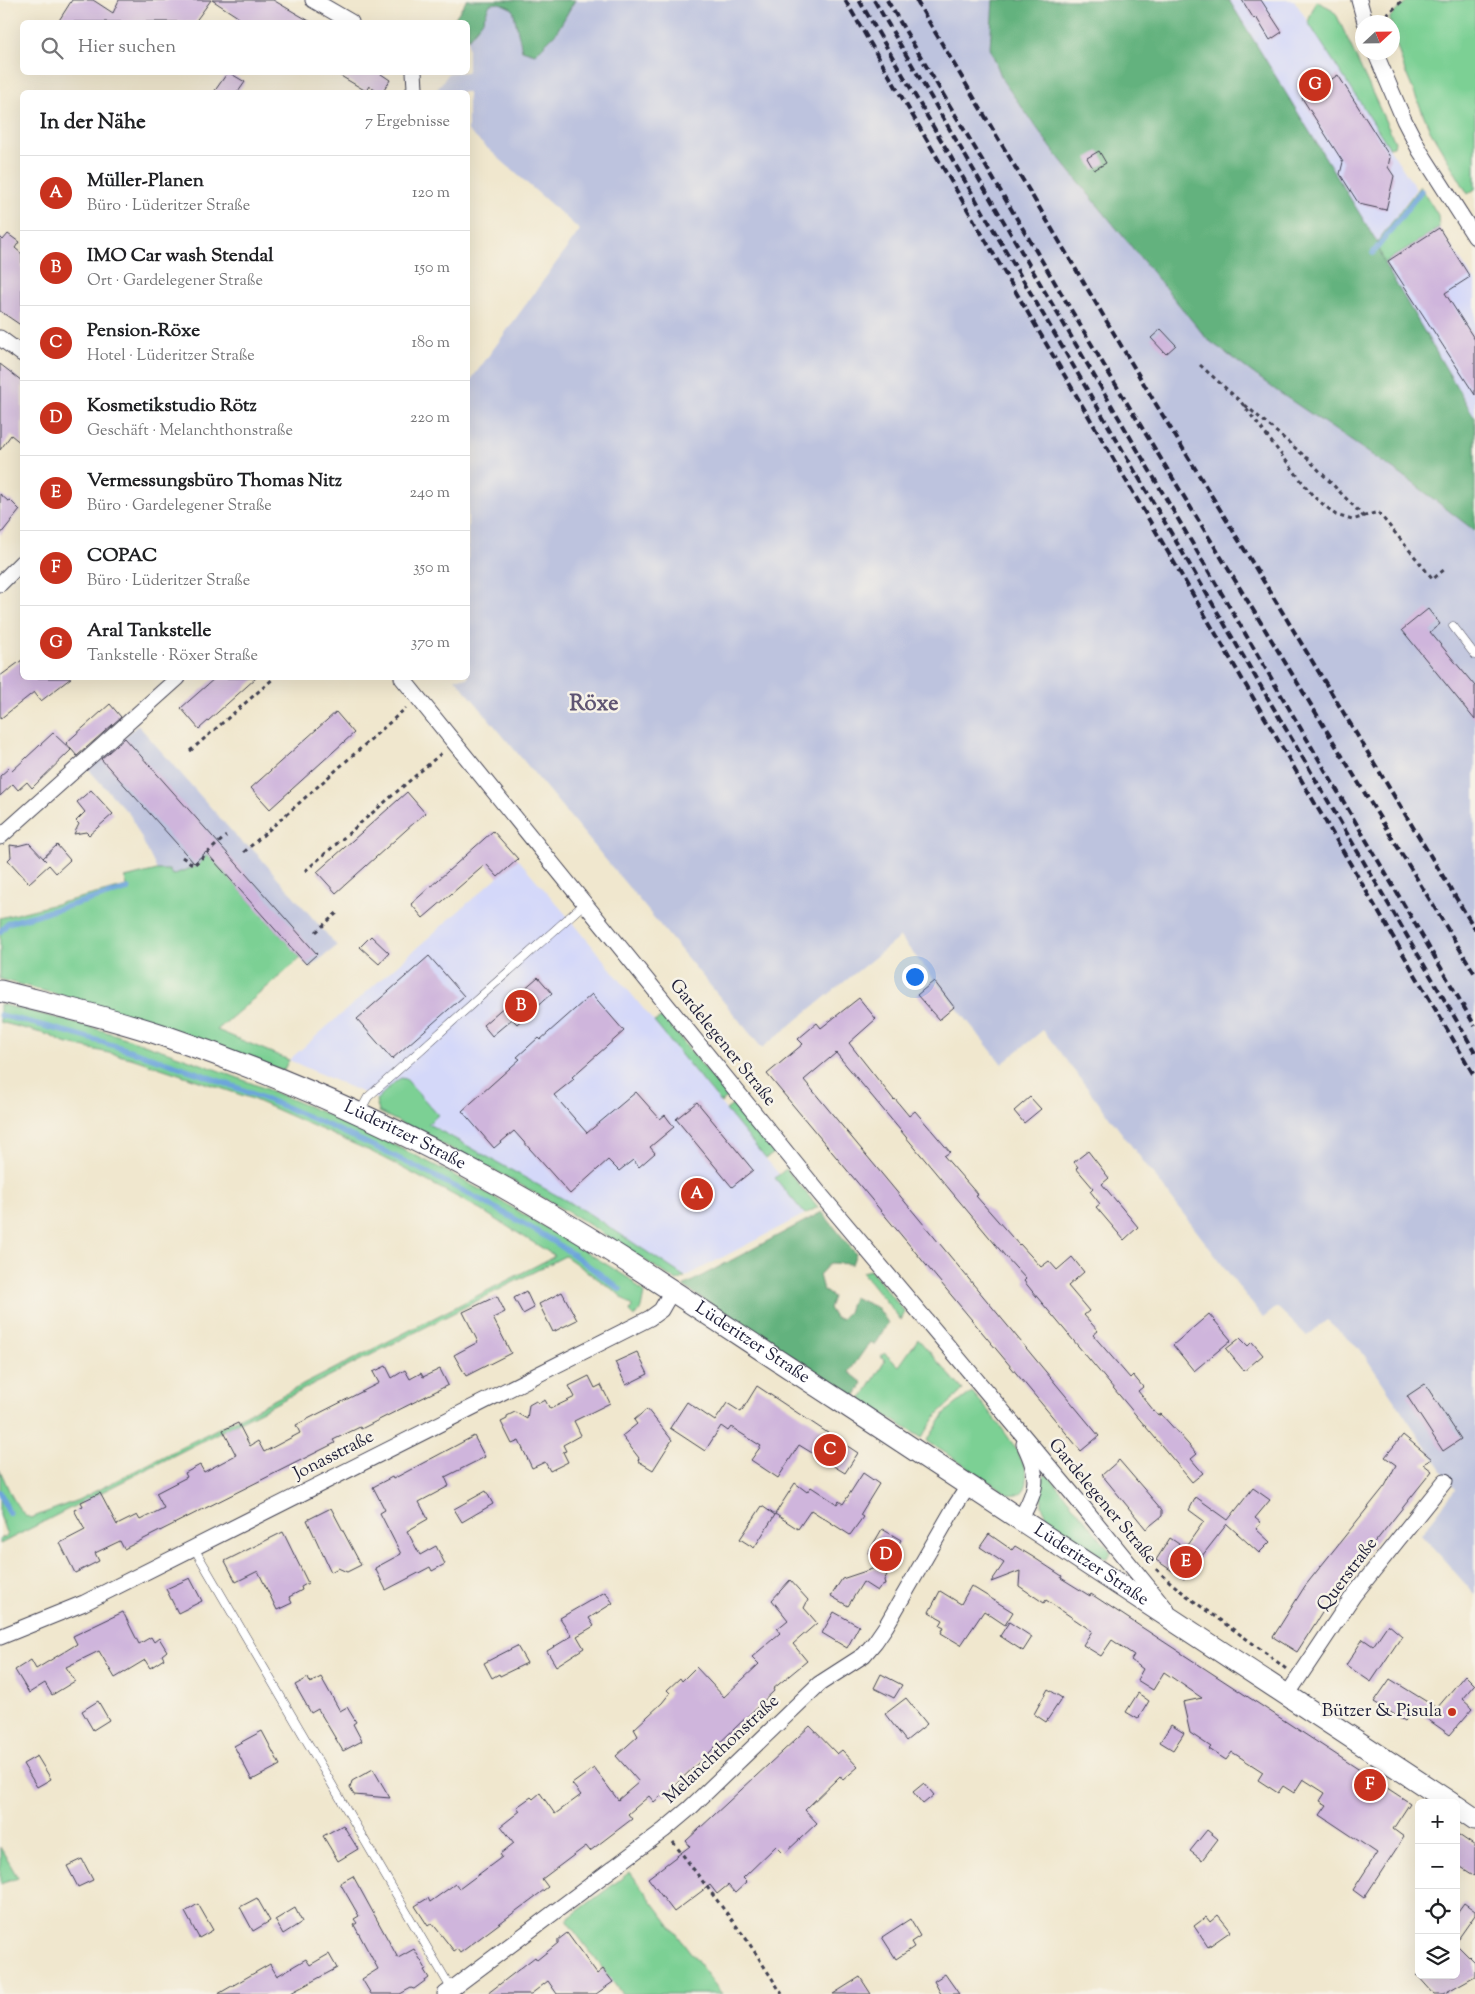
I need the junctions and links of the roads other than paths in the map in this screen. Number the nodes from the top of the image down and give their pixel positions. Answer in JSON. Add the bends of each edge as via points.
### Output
{"nodes":[{"id":1,"x":314,"y":0,"type":"edge"},
{"id":2,"x":1359,"y":0,"type":"edge"},
{"id":3,"x":1363,"y":15,"type":"edge"},
{"id":4,"x":348,"y":20,"type":"edge"},
{"id":5,"x":1378,"y":60,"type":"edge"},
{"id":6,"x":415,"y":75,"type":"edge"},
{"id":7,"x":412,"y":90,"type":"edge"},
{"id":8,"x":1475,"y":237,"type":"edge"},
{"id":9,"x":0,"y":338,"type":"edge"},
{"id":10,"x":20,"y":353,"type":"edge"},
{"id":11,"x":20,"y":564,"type":"edge"},
{"id":12,"x":0,"y":584,"type":"edge"},
{"id":13,"x":1454,"y":626,"type":"dead end"},
{"id":14,"x":1475,"y":655,"type":"edge"},
{"id":15,"x":176,"y":680,"type":"edge"},
{"id":16,"x":404,"y":680,"type":"edge"},
{"id":17,"x":0,"y":837,"type":"edge"},
{"id":18,"x":584,"y":904,"type":"junction"},
{"id":19,"x":0,"y":991,"type":"edge"},
{"id":20,"x":359,"y":1113,"type":"junction"},
{"id":21,"x":672,"y":1291,"type":"junction"},
{"id":22,"x":1017,"y":1429,"type":"junction"},
{"id":23,"x":1445,"y":1481,"type":"dead end"},
{"id":24,"x":969,"y":1485,"type":"junction"},
{"id":25,"x":1021,"y":1518,"type":"junction"},
{"id":26,"x":194,"y":1548,"type":"junction"},
{"id":27,"x":1177,"y":1622,"type":"junction"},
{"id":28,"x":0,"y":1637,"type":"edge"},
{"id":29,"x":1292,"y":1687,"type":"junction"},
{"id":30,"x":1446,"y":1799,"type":"edge"},
{"id":31,"x":1460,"y":1809,"type":"edge"},
{"id":32,"x":1475,"y":1819,"type":"edge"},
{"id":33,"x":448,"y":1992,"type":"edge"}],
"edges":[{"from":1,"to":4,"type":"street"},
{"from":2,"to":3,"type":"street"},
{"from":5,"to":8,"type":"street","via":[[1420,151]]},
{"from":6,"to":7,"type":"street"},
{"from":9,"to":10,"type":"street"},
{"from":11,"to":12,"type":"street"},
{"from":13,"to":14,"type":"lane"},
{"from":15,"to":17,"type":"street"},
{"from":16,"to":18,"type":"street","name":"Gardelegener Straße"},
{"from":18,"to":20,"type":"lane","via":[[368,1098]]},
{"from":18,"to":22,"type":"street","name":"Gardelegener Straße"},
{"from":19,"to":20,"type":"main road","name":"Lüderitzer Straße","via":[[161,1034]]},
{"from":20,"to":21,"type":"main road","name":"Lüderitzer Straße","via":[[533,1203]]},
{"from":21,"to":24,"type":"main road","name":"Lüderitzer Straße"},
{"from":21,"to":26,"type":"street","name":"Jonasstraße","via":[[661,1310],[650,1318]]},
{"from":22,"to":25,"type":"street","name":"Gardelegener Straße","via":[[1033,1466],[1036,1487]]},
{"from":22,"to":27,"type":"street","name":"Gardelegener Straße"},
{"from":23,"to":29,"type":"street","name":"Querstraße","via":[[1353,1596]]},
{"from":24,"to":25,"type":"main road","name":"Lüderitzer Straße"},
{"from":24,"to":33,"type":"street","name":"Melanchthonstraße","via":[[875,1642],[864,1655],[819,1684],[664,1830]]},
{"from":25,"to":27,"type":"main road","name":"Lüderitzer Straße"},
{"from":26,"to":28,"type":"street","name":"Jonasstraße","via":[[84,1603]]},
{"from":26,"to":33,"type":"lane"},
{"from":27,"to":29,"type":"main road","name":"Lüderitzer Straße"},
{"from":29,"to":30,"type":"main road","name":"Lüderitzer Straße"},
{"from":31,"to":32,"type":"main road"}]}
